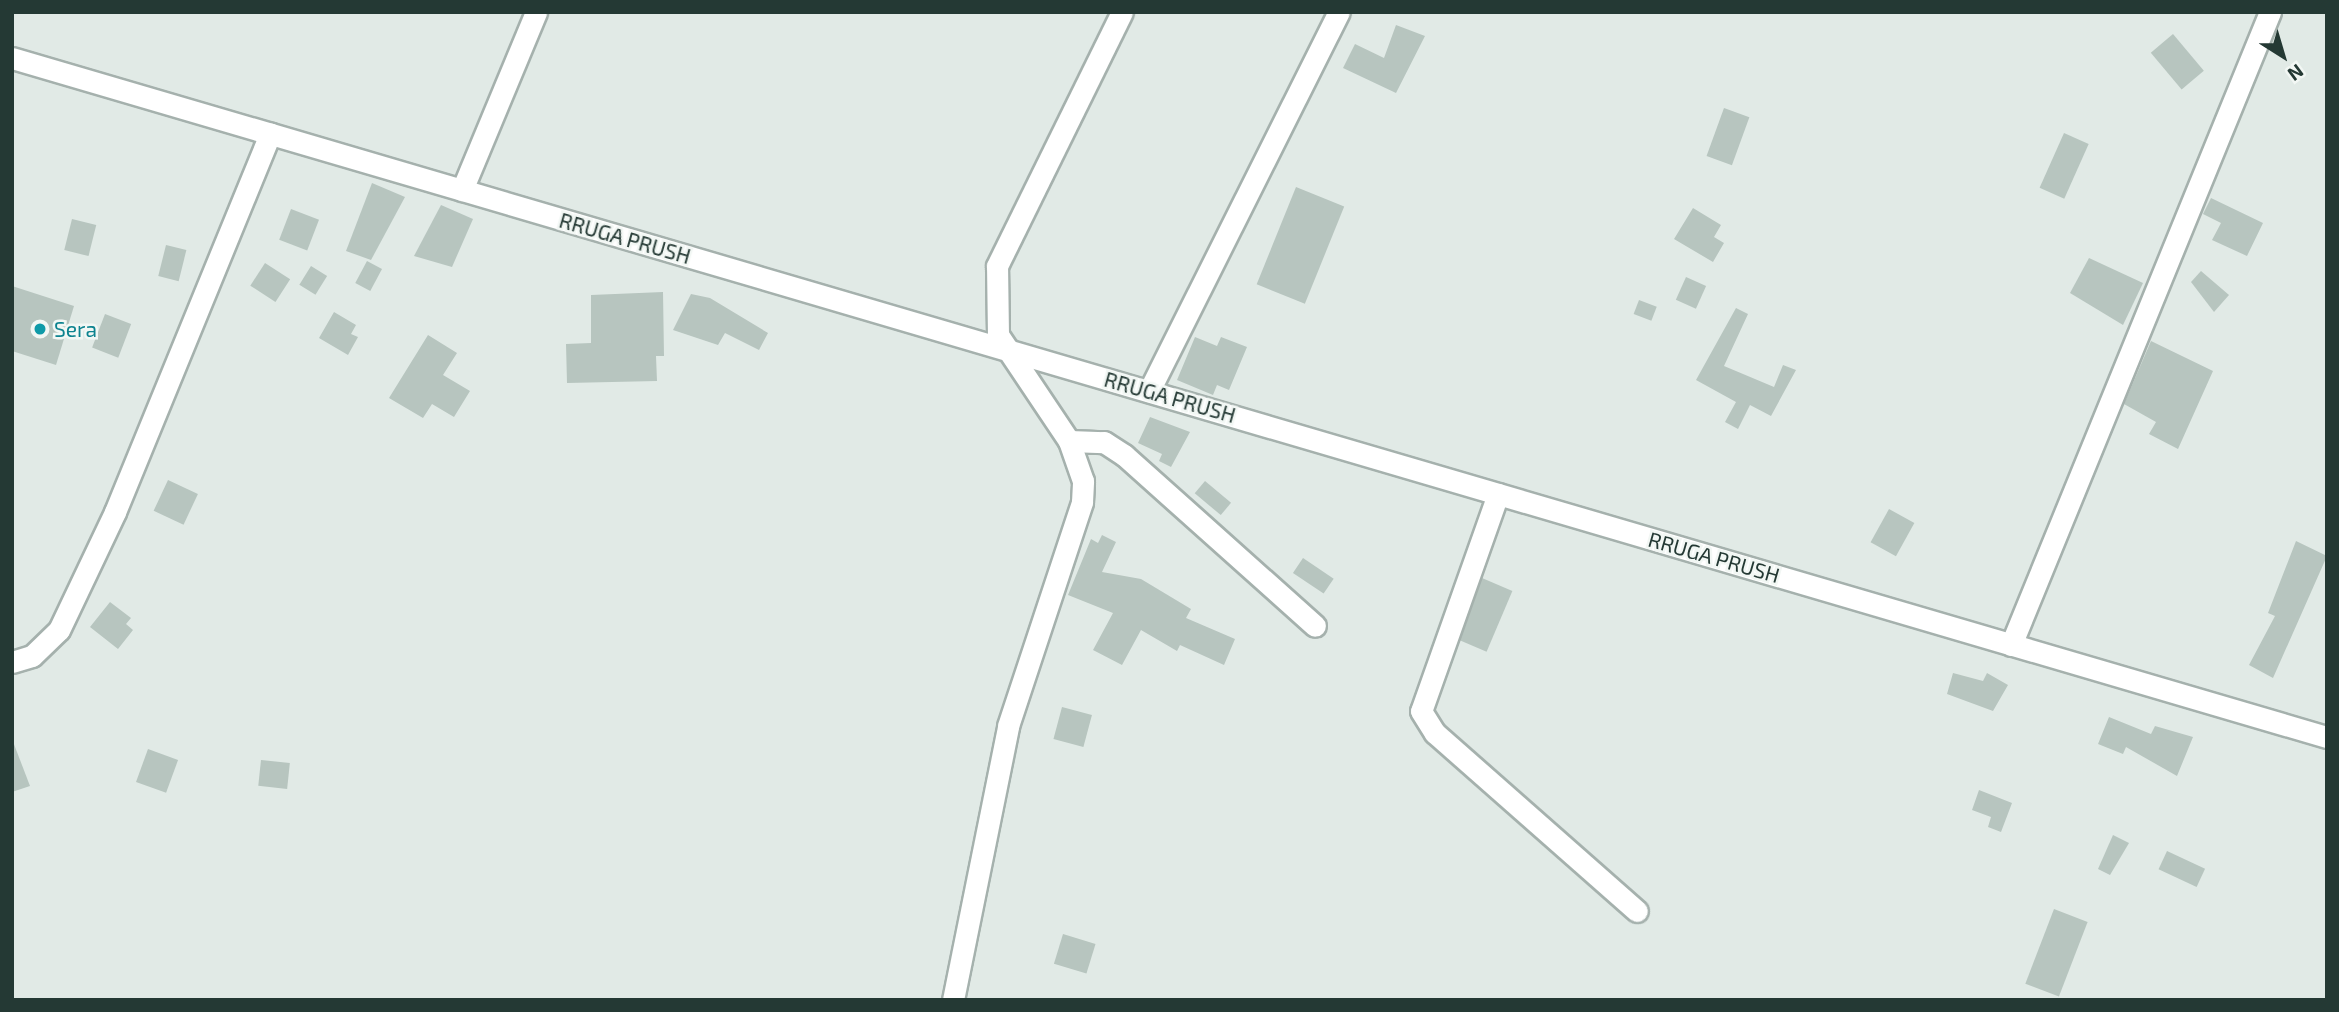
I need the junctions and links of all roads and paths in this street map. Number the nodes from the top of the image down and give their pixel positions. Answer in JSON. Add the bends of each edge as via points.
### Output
{"nodes":[{"id":1,"x":536,"y":12,"type":"edge"},
{"id":2,"x":1122,"y":12,"type":"edge"},
{"id":3,"x":1339,"y":12,"type":"edge"},
{"id":4,"x":2270,"y":12,"type":"edge"},
{"id":5,"x":12,"y":58,"type":"edge"},
{"id":6,"x":270,"y":134,"type":"junction"},
{"id":7,"x":462,"y":190,"type":"junction"},
{"id":8,"x":1009,"y":350,"type":"junction"},
{"id":9,"x":1149,"y":391,"type":"junction"},
{"id":10,"x":1069,"y":441,"type":"junction"},
{"id":11,"x":1498,"y":494,"type":"junction"},
{"id":12,"x":1315,"y":626,"type":"dead end"},
{"id":13,"x":2011,"y":645,"type":"junction"},
{"id":14,"x":12,"y":662,"type":"edge"},
{"id":15,"x":2327,"y":737,"type":"edge"},
{"id":16,"x":1637,"y":911,"type":"dead end"},
{"id":17,"x":953,"y":1000,"type":"edge"}],
"edges":[{"from":1,"to":7,"type":"street"},
{"from":2,"to":8,"type":"street","via":[[997,266],[995,322]]},
{"from":3,"to":9,"type":"street"},
{"from":4,"to":13,"type":"street"},
{"from":5,"to":6,"type":"street","name":"RRUGA PRUSH"},
{"from":6,"to":7,"type":"street","name":"RRUGA PRUSH"},
{"from":6,"to":14,"type":"street","via":[[115,512],[59,629],[32,656]]},
{"from":7,"to":8,"type":"street","name":"RRUGA PRUSH"},
{"from":8,"to":9,"type":"street","name":"RRUGA PRUSH"},
{"from":8,"to":10,"type":"street"},
{"from":9,"to":11,"type":"street","name":"RRUGA PRUSH"},
{"from":10,"to":12,"type":"street","via":[[1104,442],[1124,455]]},
{"from":10,"to":17,"type":"street","via":[[1083,481],[1082,502],[1008,726]]},
{"from":11,"to":13,"type":"street","name":"RRUGA PRUSH"},
{"from":11,"to":16,"type":"street","via":[[1421,711],[1435,733]]},
{"from":13,"to":15,"type":"street","name":"RRUGA PRUSH"}]}
